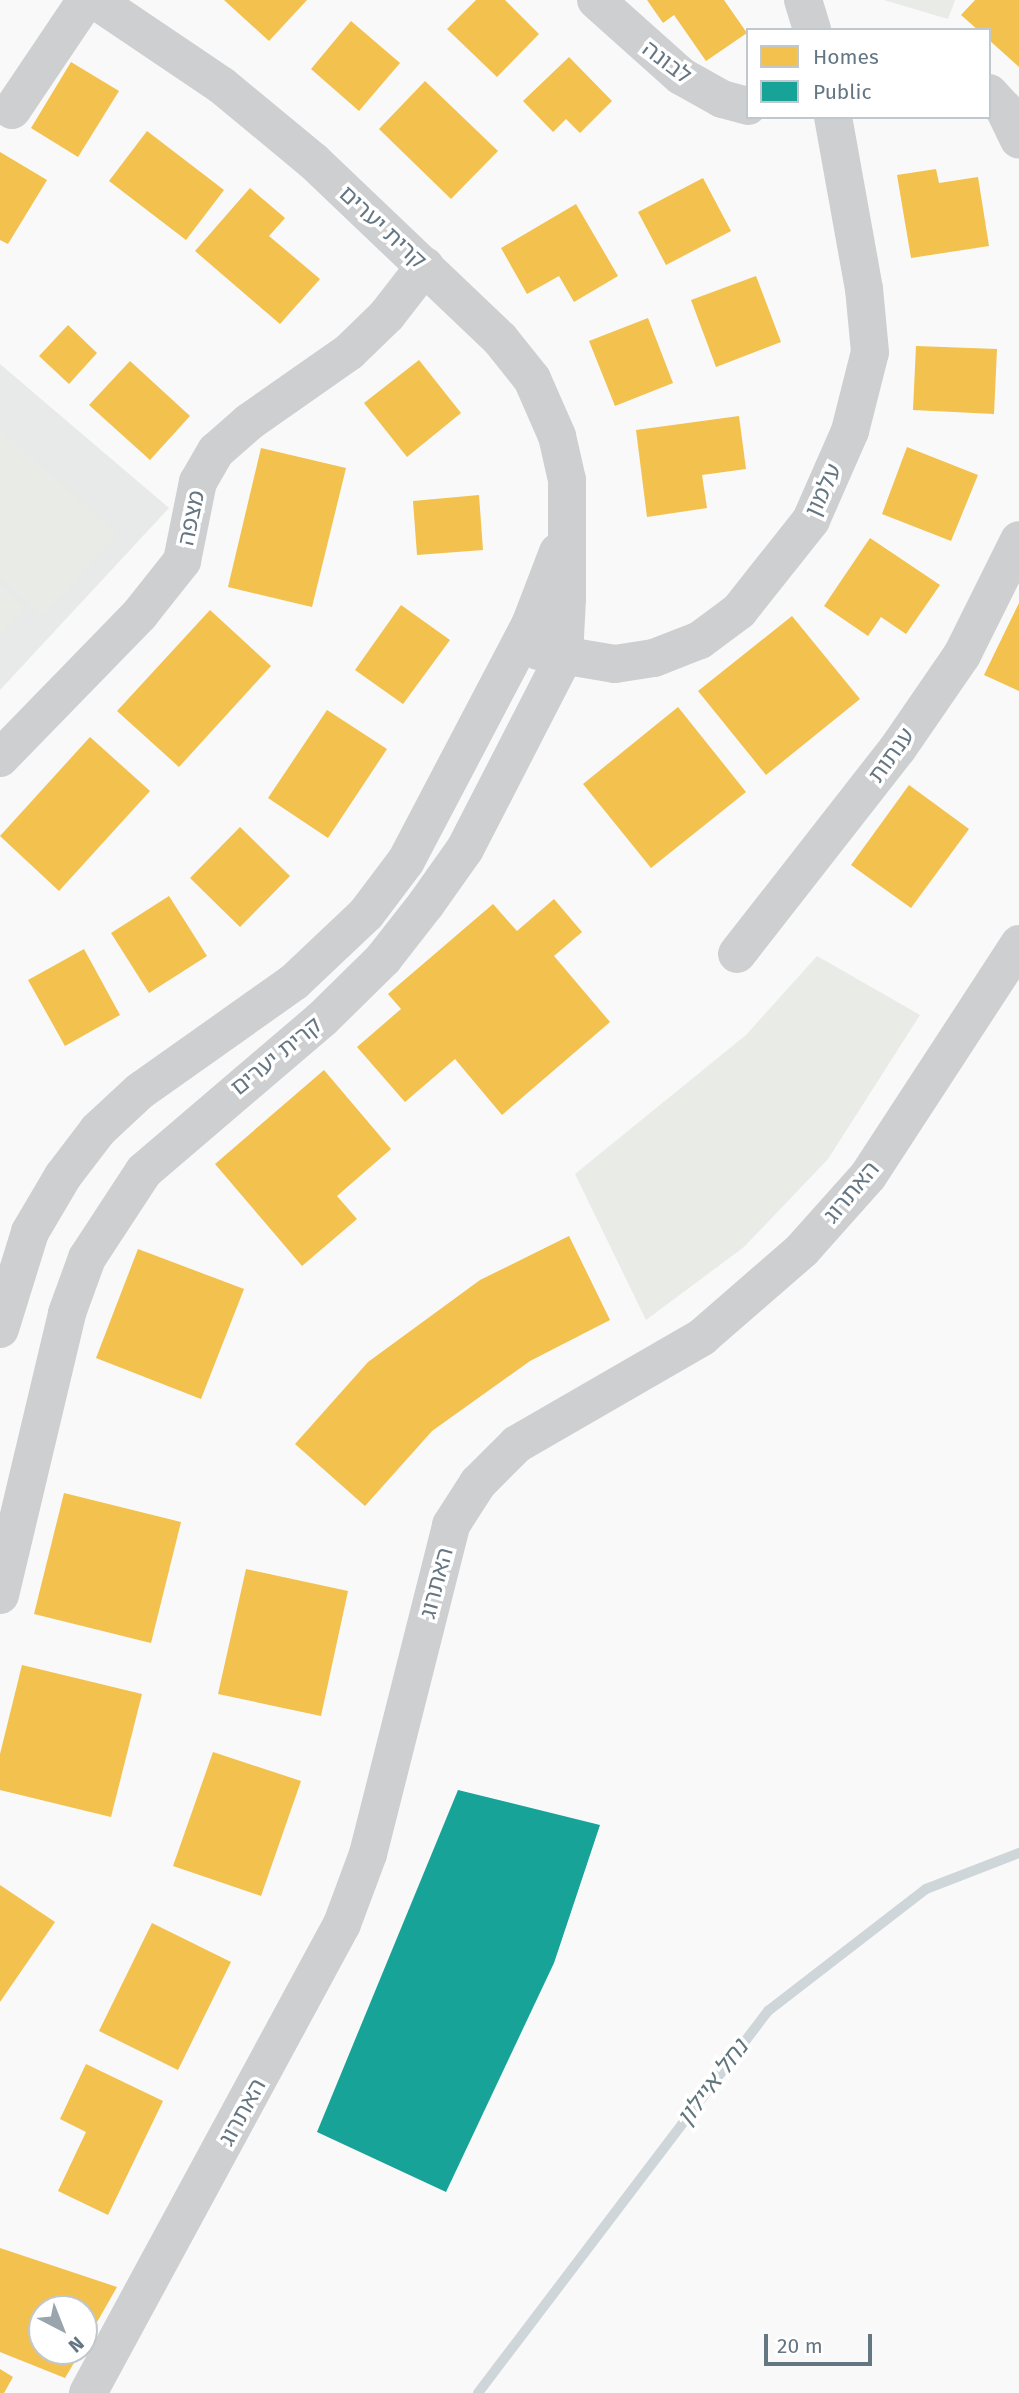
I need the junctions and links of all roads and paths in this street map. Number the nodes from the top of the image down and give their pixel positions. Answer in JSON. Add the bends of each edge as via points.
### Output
{"nodes":[{"id":1,"x":86,"y":0,"type":"edge"},
{"id":2,"x":95,"y":0,"type":"edge"},
{"id":3,"x":596,"y":0,"type":"edge"},
{"id":4,"x":803,"y":0,"type":"edge"},
{"id":5,"x":811,"y":28,"type":"edge"},
{"id":6,"x":991,"y":95,"type":"edge"},
{"id":7,"x":746,"y":105,"type":"edge"},
{"id":8,"x":12,"y":110,"type":"dead end"},
{"id":9,"x":833,"y":119,"type":"edge"},
{"id":10,"x":1019,"y":140,"type":"edge"},
{"id":11,"x":425,"y":266,"type":"junction"},
{"id":12,"x":565,"y":526,"type":"junction"},
{"id":13,"x":1019,"y":540,"type":"edge"},
{"id":14,"x":519,"y":647,"type":"junction"},
{"id":15,"x":564,"y":656,"type":"junction"},
{"id":16,"x":0,"y":758,"type":"edge"},
{"id":17,"x":1019,"y":944,"type":"edge"},
{"id":18,"x":737,"y":954,"type":"dead end"},
{"id":19,"x":0,"y":1329,"type":"edge"},
{"id":20,"x":0,"y":1595,"type":"edge"},
{"id":21,"x":88,"y":2393,"type":"edge"}],
"edges":[{"from":1,"to":8,"type":"street"},
{"from":2,"to":11,"type":"street","name":"קרית יערים","via":[[221,85],[313,161]]},
{"from":3,"to":7,"type":"street","name":"לבונה","via":[[681,76],[722,99]]},
{"from":4,"to":5,"type":"street"},
{"from":6,"to":10,"type":"street"},
{"from":9,"to":15,"type":"street","name":"עלמון","via":[[864,289],[870,352],[850,431],[811,520],[739,611],[700,640],[654,658],[615,664]]},
{"from":11,"to":12,"type":"street","name":"קרית יערים","via":[[500,339],[532,379],[557,436],[567,480]]},
{"from":11,"to":16,"type":"street","name":"מצפה","via":[[387,315],[349,352],[249,422],[216,451],[198,482],[182,561],[140,614]]},
{"from":12,"to":14,"type":"street","name":"קרית יערים","via":[[551,577]]},
{"from":12,"to":15,"type":"street","name":"קרית יערים"},
{"from":13,"to":18,"type":"street","name":"ענתות","via":[[955,665],[890,758]]},
{"from":14,"to":15,"type":"street","name":"עלמון"},
{"from":14,"to":19,"type":"street","name":"קרית יערים","via":[[406,860],[366,914],[294,982],[140,1091],[91,1139],[30,1232]]},
{"from":15,"to":20,"type":"street","name":"קרית יערים","via":[[464,849],[383,959],[321,1019],[144,1171],[115,1210],[87,1258],[67,1313]]},
{"from":17,"to":21,"type":"street","name":"האתרוג","via":[[868,1176],[802,1250],[702,1337],[517,1444],[478,1483],[451,1525],[368,1854],[342,1924]]}]}
